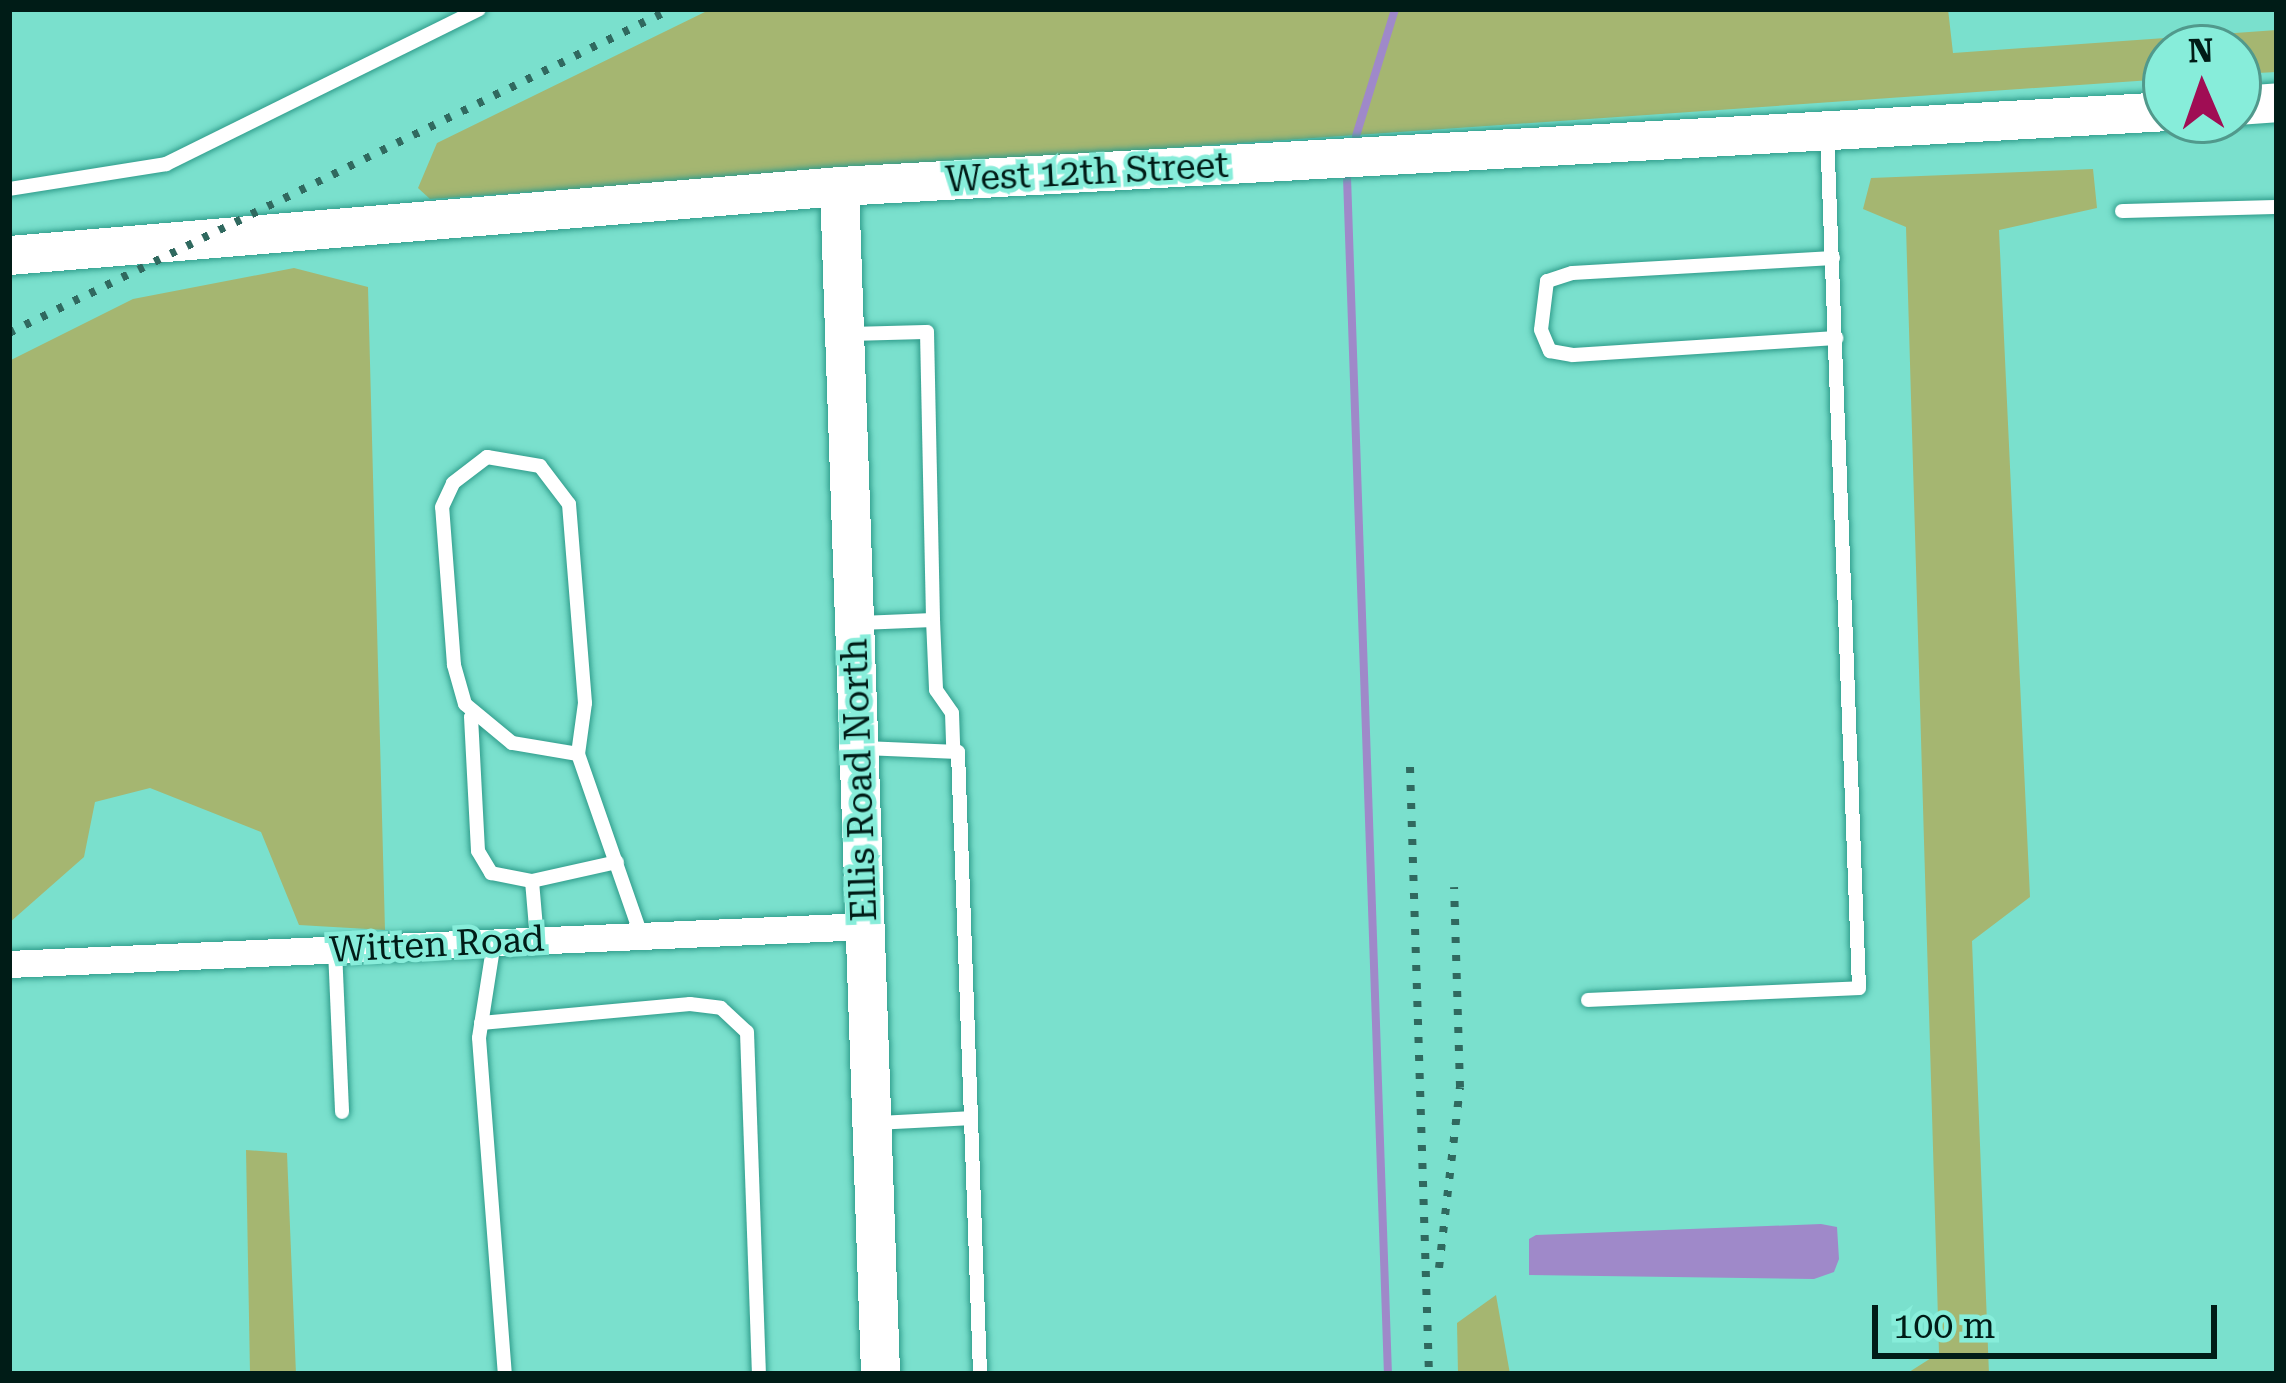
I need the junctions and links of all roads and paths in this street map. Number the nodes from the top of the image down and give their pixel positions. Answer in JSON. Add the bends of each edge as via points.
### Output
{"nodes":[{"id":1,"x":479,"y":9,"type":"edge"},
{"id":2,"x":2142,"y":112,"type":"edge"},
{"id":3,"x":1827,"y":132,"type":"junction"},
{"id":4,"x":838,"y":186,"type":"junction"},
{"id":5,"x":9,"y":189,"type":"edge"},
{"id":6,"x":2277,"y":208,"type":"edge"},
{"id":7,"x":2122,"y":212,"type":"dead end"},
{"id":8,"x":9,"y":255,"type":"edge"},
{"id":9,"x":1833,"y":259,"type":"junction"},
{"id":10,"x":844,"y":334,"type":"junction"},
{"id":11,"x":1835,"y":338,"type":"junction"},
{"id":12,"x":933,"y":620,"type":"junction"},
{"id":13,"x":855,"y":623,"type":"junction"},
{"id":14,"x":471,"y":717,"type":"junction"},
{"id":15,"x":953,"y":746,"type":"junction"},
{"id":16,"x":859,"y":748,"type":"junction"},
{"id":17,"x":578,"y":754,"type":"junction"},
{"id":18,"x":617,"y":862,"type":"junction"},
{"id":19,"x":532,"y":880,"type":"junction"},
{"id":20,"x":866,"y":926,"type":"junction"},
{"id":21,"x":641,"y":935,"type":"junction"},
{"id":22,"x":537,"y":939,"type":"junction"},
{"id":23,"x":494,"y":942,"type":"junction"},
{"id":24,"x":334,"y":950,"type":"junction"},
{"id":25,"x":9,"y":964,"type":"edge"},
{"id":26,"x":1588,"y":1000,"type":"dead end"},
{"id":27,"x":481,"y":1023,"type":"junction"},
{"id":28,"x":342,"y":1112,"type":"dead end"},
{"id":29,"x":971,"y":1118,"type":"junction"},
{"id":30,"x":872,"y":1124,"type":"junction"},
{"id":31,"x":505,"y":1374,"type":"edge"},
{"id":32,"x":760,"y":1374,"type":"edge"},
{"id":33,"x":880,"y":1374,"type":"edge"},
{"id":34,"x":980,"y":1374,"type":"edge"}],
"edges":[{"from":1,"to":5,"type":"lane","via":[[166,164]]},
{"from":2,"to":3,"type":"street","name":"West 12th Street"},
{"from":3,"to":4,"type":"street","name":"West 12th Street"},
{"from":3,"to":9,"type":"lane"},
{"from":4,"to":8,"type":"street","name":"West 12th Street"},
{"from":4,"to":10,"type":"street","name":"Ellis Road North"},
{"from":6,"to":7,"type":"lane"},
{"from":9,"to":11,"type":"lane"},
{"from":9,"to":11,"type":"lane","via":[[1572,273],[1547,281],[1541,330],[1550,351],[1573,355]]},
{"from":10,"to":12,"type":"lane","via":[[927,332]]},
{"from":10,"to":13,"type":"street","name":"Ellis Road North"},
{"from":11,"to":26,"type":"lane","via":[[1859,988]]},
{"from":12,"to":13,"type":"lane"},
{"from":12,"to":15,"type":"lane","via":[[935,690],[952,712]]},
{"from":13,"to":16,"type":"street","name":"Ellis Road North"},
{"from":14,"to":17,"type":"lane","via":[[512,742]]},
{"from":14,"to":17,"type":"lane","via":[[454,665],[442,507],[467,468],[514,455],[555,477],[569,503],[586,704]]},
{"from":14,"to":19,"type":"lane","via":[[478,851],[491,873]]},
{"from":15,"to":16,"type":"lane"},
{"from":15,"to":29,"type":"lane"},
{"from":16,"to":20,"type":"street","name":"Ellis Road North"},
{"from":17,"to":18,"type":"lane"},
{"from":18,"to":19,"type":"lane"},
{"from":18,"to":21,"type":"lane"},
{"from":19,"to":22,"type":"lane"},
{"from":20,"to":21,"type":"street","name":"Witten Road"},
{"from":20,"to":30,"type":"street","name":"Ellis Road North"},
{"from":21,"to":22,"type":"street","name":"Witten Road"},
{"from":22,"to":23,"type":"street","name":"Witten Road"},
{"from":23,"to":24,"type":"street","name":"Witten Road"},
{"from":23,"to":27,"type":"lane"},
{"from":24,"to":25,"type":"street","name":"Witten Road"},
{"from":24,"to":28,"type":"lane"},
{"from":27,"to":31,"type":"lane"},
{"from":27,"to":32,"type":"lane","via":[[690,1004],[721,1008],[747,1032]]},
{"from":29,"to":30,"type":"lane"},
{"from":29,"to":34,"type":"lane"},
{"from":30,"to":33,"type":"street","name":"Ellis Road North"}]}
